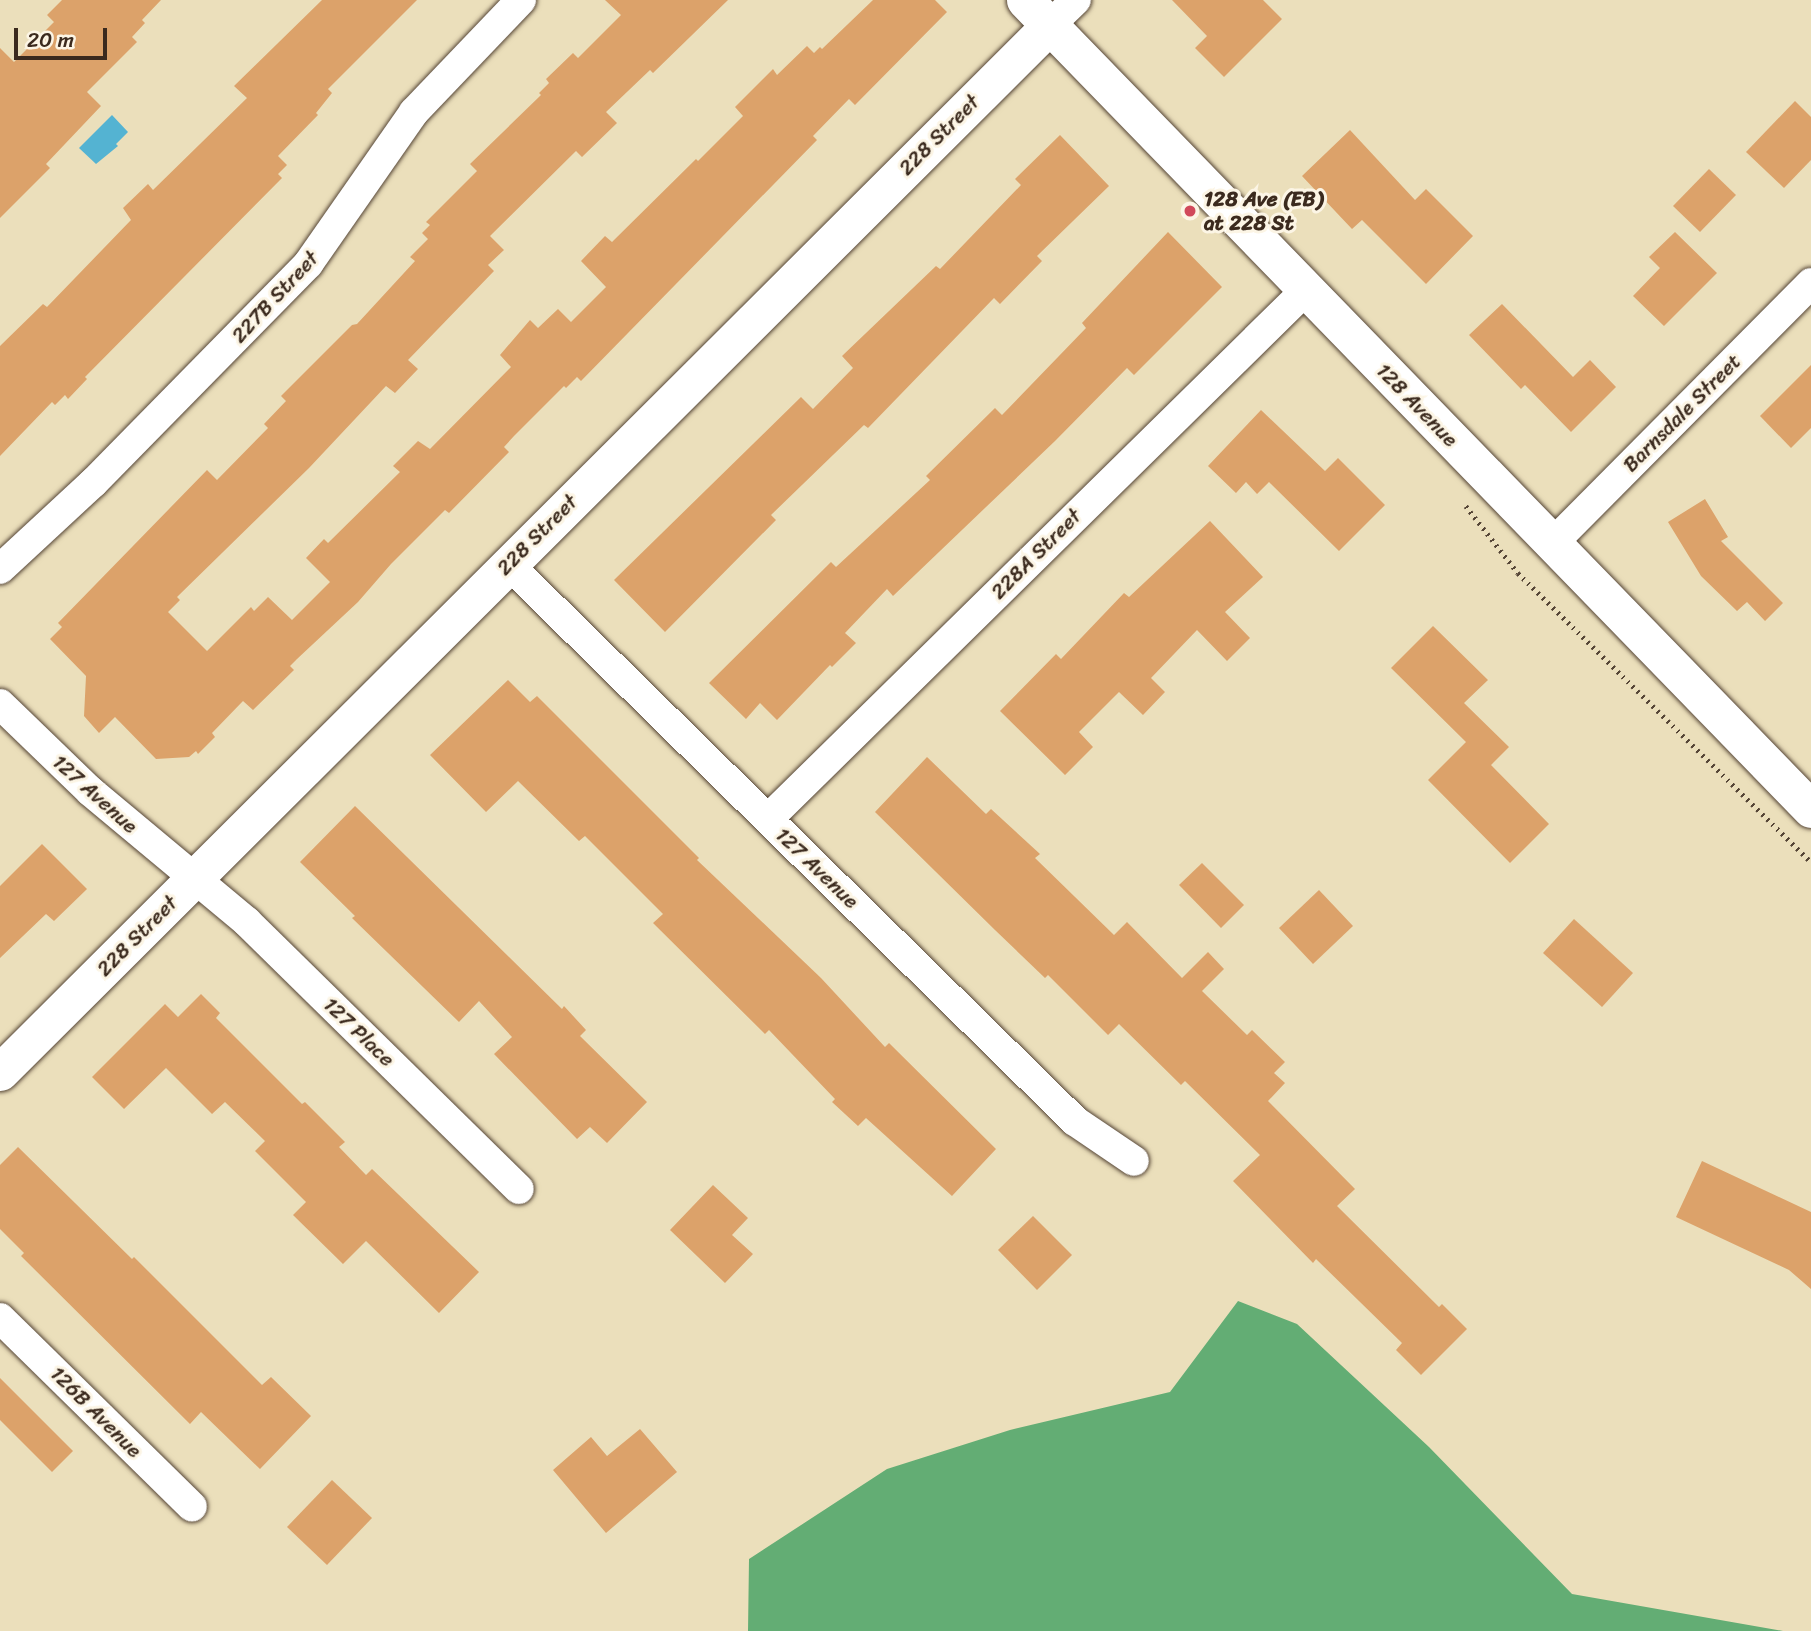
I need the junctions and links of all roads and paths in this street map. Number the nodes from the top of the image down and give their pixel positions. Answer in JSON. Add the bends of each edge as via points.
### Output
{"nodes":[{"id":1,"x":521,"y":0,"type":"edge"},
{"id":2,"x":1050,"y":8,"type":"edge"},
{"id":3,"x":1811,"y":283,"type":"edge"},
{"id":4,"x":1306,"y":290,"type":"junction"},
{"id":5,"x":1459,"y":498,"type":"dead end"},
{"id":6,"x":1554,"y":542,"type":"junction"},
{"id":7,"x":508,"y":565,"type":"junction"},
{"id":8,"x":0,"y":569,"type":"edge"},
{"id":9,"x":0,"y":704,"type":"edge"},
{"id":10,"x":1811,"y":809,"type":"edge"},
{"id":11,"x":768,"y":819,"type":"junction"},
{"id":12,"x":1811,"y":862,"type":"edge"},
{"id":13,"x":193,"y":880,"type":"junction"},
{"id":14,"x":0,"y":1072,"type":"edge"},
{"id":15,"x":1135,"y":1161,"type":"dead end"},
{"id":16,"x":519,"y":1189,"type":"dead end"},
{"id":17,"x":0,"y":1318,"type":"edge"},
{"id":18,"x":191,"y":1507,"type":"dead end"}],
"edges":[{"from":1,"to":8,"type":"street","name":"227B Street","via":[[414,112],[308,264],[93,483]]},
{"from":2,"to":4,"type":"street","name":"128 Avenue"},
{"from":2,"to":7,"type":"street","name":"228 Street"},
{"from":3,"to":6,"type":"street","name":"Barnsdale Street"},
{"from":4,"to":6,"type":"street","name":"128 Avenue"},
{"from":4,"to":11,"type":"street","name":"228A Street"},
{"from":5,"to":12,"type":"path","via":[[1518,572]]},
{"from":6,"to":10,"type":"street","name":"128 Avenue"},
{"from":7,"to":11,"type":"street","name":"127 Avenue"},
{"from":7,"to":13,"type":"street","name":"228 Street"},
{"from":9,"to":13,"type":"street","name":"127 Avenue"},
{"from":11,"to":15,"type":"street","name":"127 Avenue","via":[[1075,1121]]},
{"from":13,"to":14,"type":"street","name":"228 Street"},
{"from":13,"to":16,"type":"street","name":"127 Place","via":[[247,922]]},
{"from":17,"to":18,"type":"street","name":"126B Avenue"}]}
